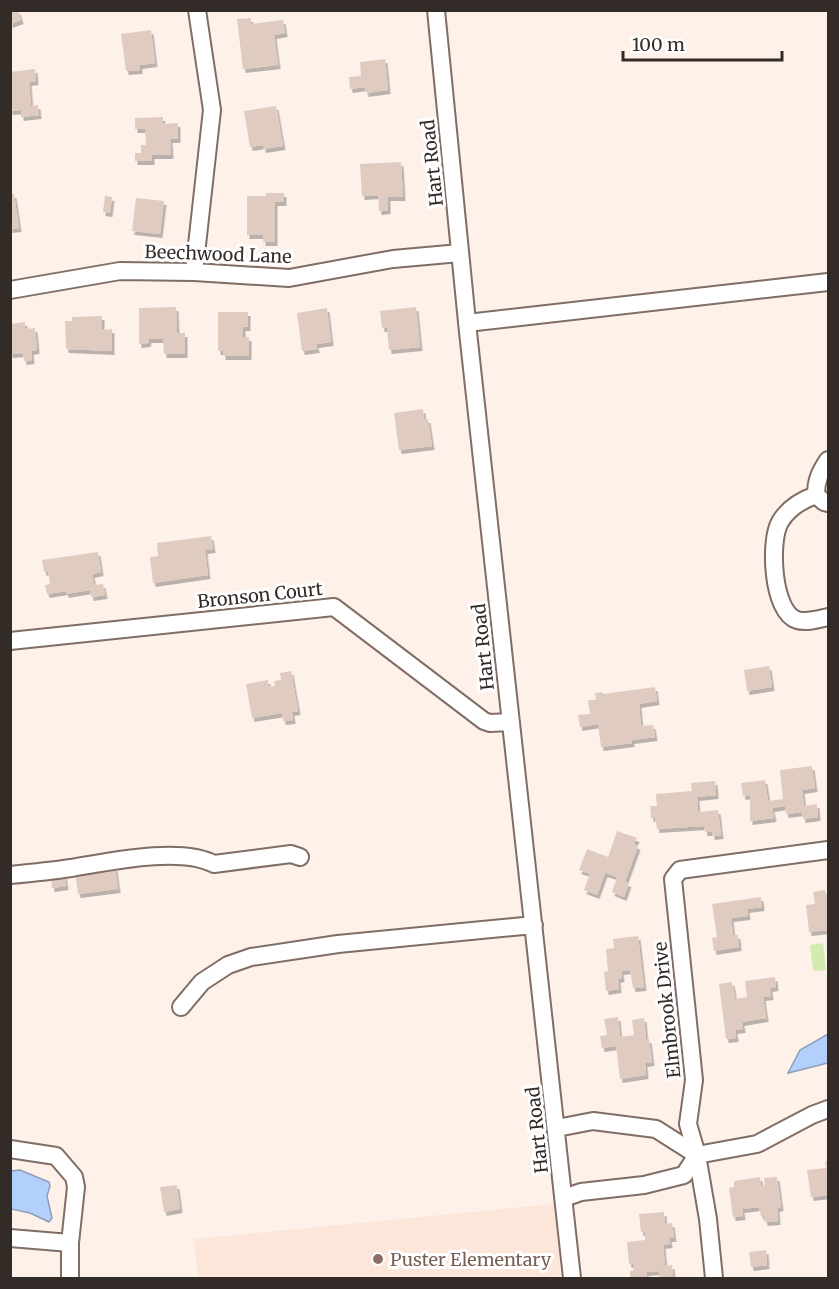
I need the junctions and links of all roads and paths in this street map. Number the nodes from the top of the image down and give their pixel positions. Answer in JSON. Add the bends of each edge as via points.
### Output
{"nodes":[{"id":1,"x":197,"y":10,"type":"edge"},
{"id":2,"x":436,"y":10,"type":"edge"},
{"id":3,"x":460,"y":253,"type":"junction"},
{"id":4,"x":194,"y":272,"type":"junction"},
{"id":5,"x":828,"y":282,"type":"edge"},
{"id":6,"x":10,"y":290,"type":"edge"},
{"id":7,"x":467,"y":323,"type":"junction"},
{"id":8,"x":828,"y":460,"type":"edge"},
{"id":9,"x":822,"y":499,"type":"edge"},
{"id":10,"x":828,"y":617,"type":"edge"},
{"id":11,"x":10,"y":641,"type":"edge"},
{"id":12,"x":511,"y":722,"type":"junction"},
{"id":13,"x":828,"y":850,"type":"edge"},
{"id":14,"x":300,"y":857,"type":"dead end"},
{"id":15,"x":10,"y":875,"type":"edge"},
{"id":16,"x":534,"y":925,"type":"junction"},
{"id":17,"x":181,"y":1007,"type":"dead end"},
{"id":18,"x":828,"y":1109,"type":"edge"},
{"id":19,"x":556,"y":1128,"type":"junction"},
{"id":20,"x":10,"y":1149,"type":"edge"},
{"id":21,"x":697,"y":1155,"type":"junction"},
{"id":22,"x":564,"y":1198,"type":"junction"},
{"id":23,"x":10,"y":1238,"type":"edge"},
{"id":24,"x":70,"y":1243,"type":"junction"},
{"id":25,"x":70,"y":1278,"type":"edge"},
{"id":26,"x":573,"y":1278,"type":"edge"},
{"id":27,"x":714,"y":1278,"type":"edge"}],
"edges":[{"from":1,"to":4,"type":"street","via":[[212,110]]},
{"from":2,"to":3,"type":"street","name":"Hart Road"},
{"from":3,"to":4,"type":"street","name":"Beechwood Lane","via":[[393,259],[289,278]]},
{"from":3,"to":7,"type":"street","name":"Hart Road"},
{"from":4,"to":6,"type":"street","name":"Beechwood Lane","via":[[120,271]]},
{"from":5,"to":7,"type":"street"},
{"from":7,"to":12,"type":"street","name":"Hart Road"},
{"from":8,"to":9,"type":"street","via":[[816,485]]},
{"from":9,"to":10,"type":"street","via":[[803,500],[780,521],[774,537],[776,587],[785,611],[794,620]]},
{"from":11,"to":12,"type":"street","name":"Bronson Court","via":[[334,607],[484,721]]},
{"from":12,"to":16,"type":"street","name":"Hart Road"},
{"from":13,"to":21,"type":"street","name":"Elmbrook Drive","via":[[680,870],[673,879],[694,1080],[688,1124]]},
{"from":14,"to":15,"type":"street","via":[[291,854],[214,864],[190,857],[156,856]]},
{"from":16,"to":17,"type":"street","via":[[338,944],[251,957],[228,965],[202,982]]},
{"from":16,"to":19,"type":"street","name":"Hart Road"},
{"from":18,"to":21,"type":"street","via":[[757,1144]]},
{"from":19,"to":21,"type":"street","via":[[593,1122],[656,1129]]},
{"from":19,"to":22,"type":"street","name":"Hart Road"},
{"from":20,"to":24,"type":"street","via":[[56,1156],[74,1177]]},
{"from":21,"to":22,"type":"street","via":[[684,1174]]},
{"from":21,"to":27,"type":"street","name":"Elmbrook Drive"},
{"from":22,"to":26,"type":"street","name":"Hart Road"},
{"from":23,"to":24,"type":"street"},
{"from":24,"to":25,"type":"street"}]}
